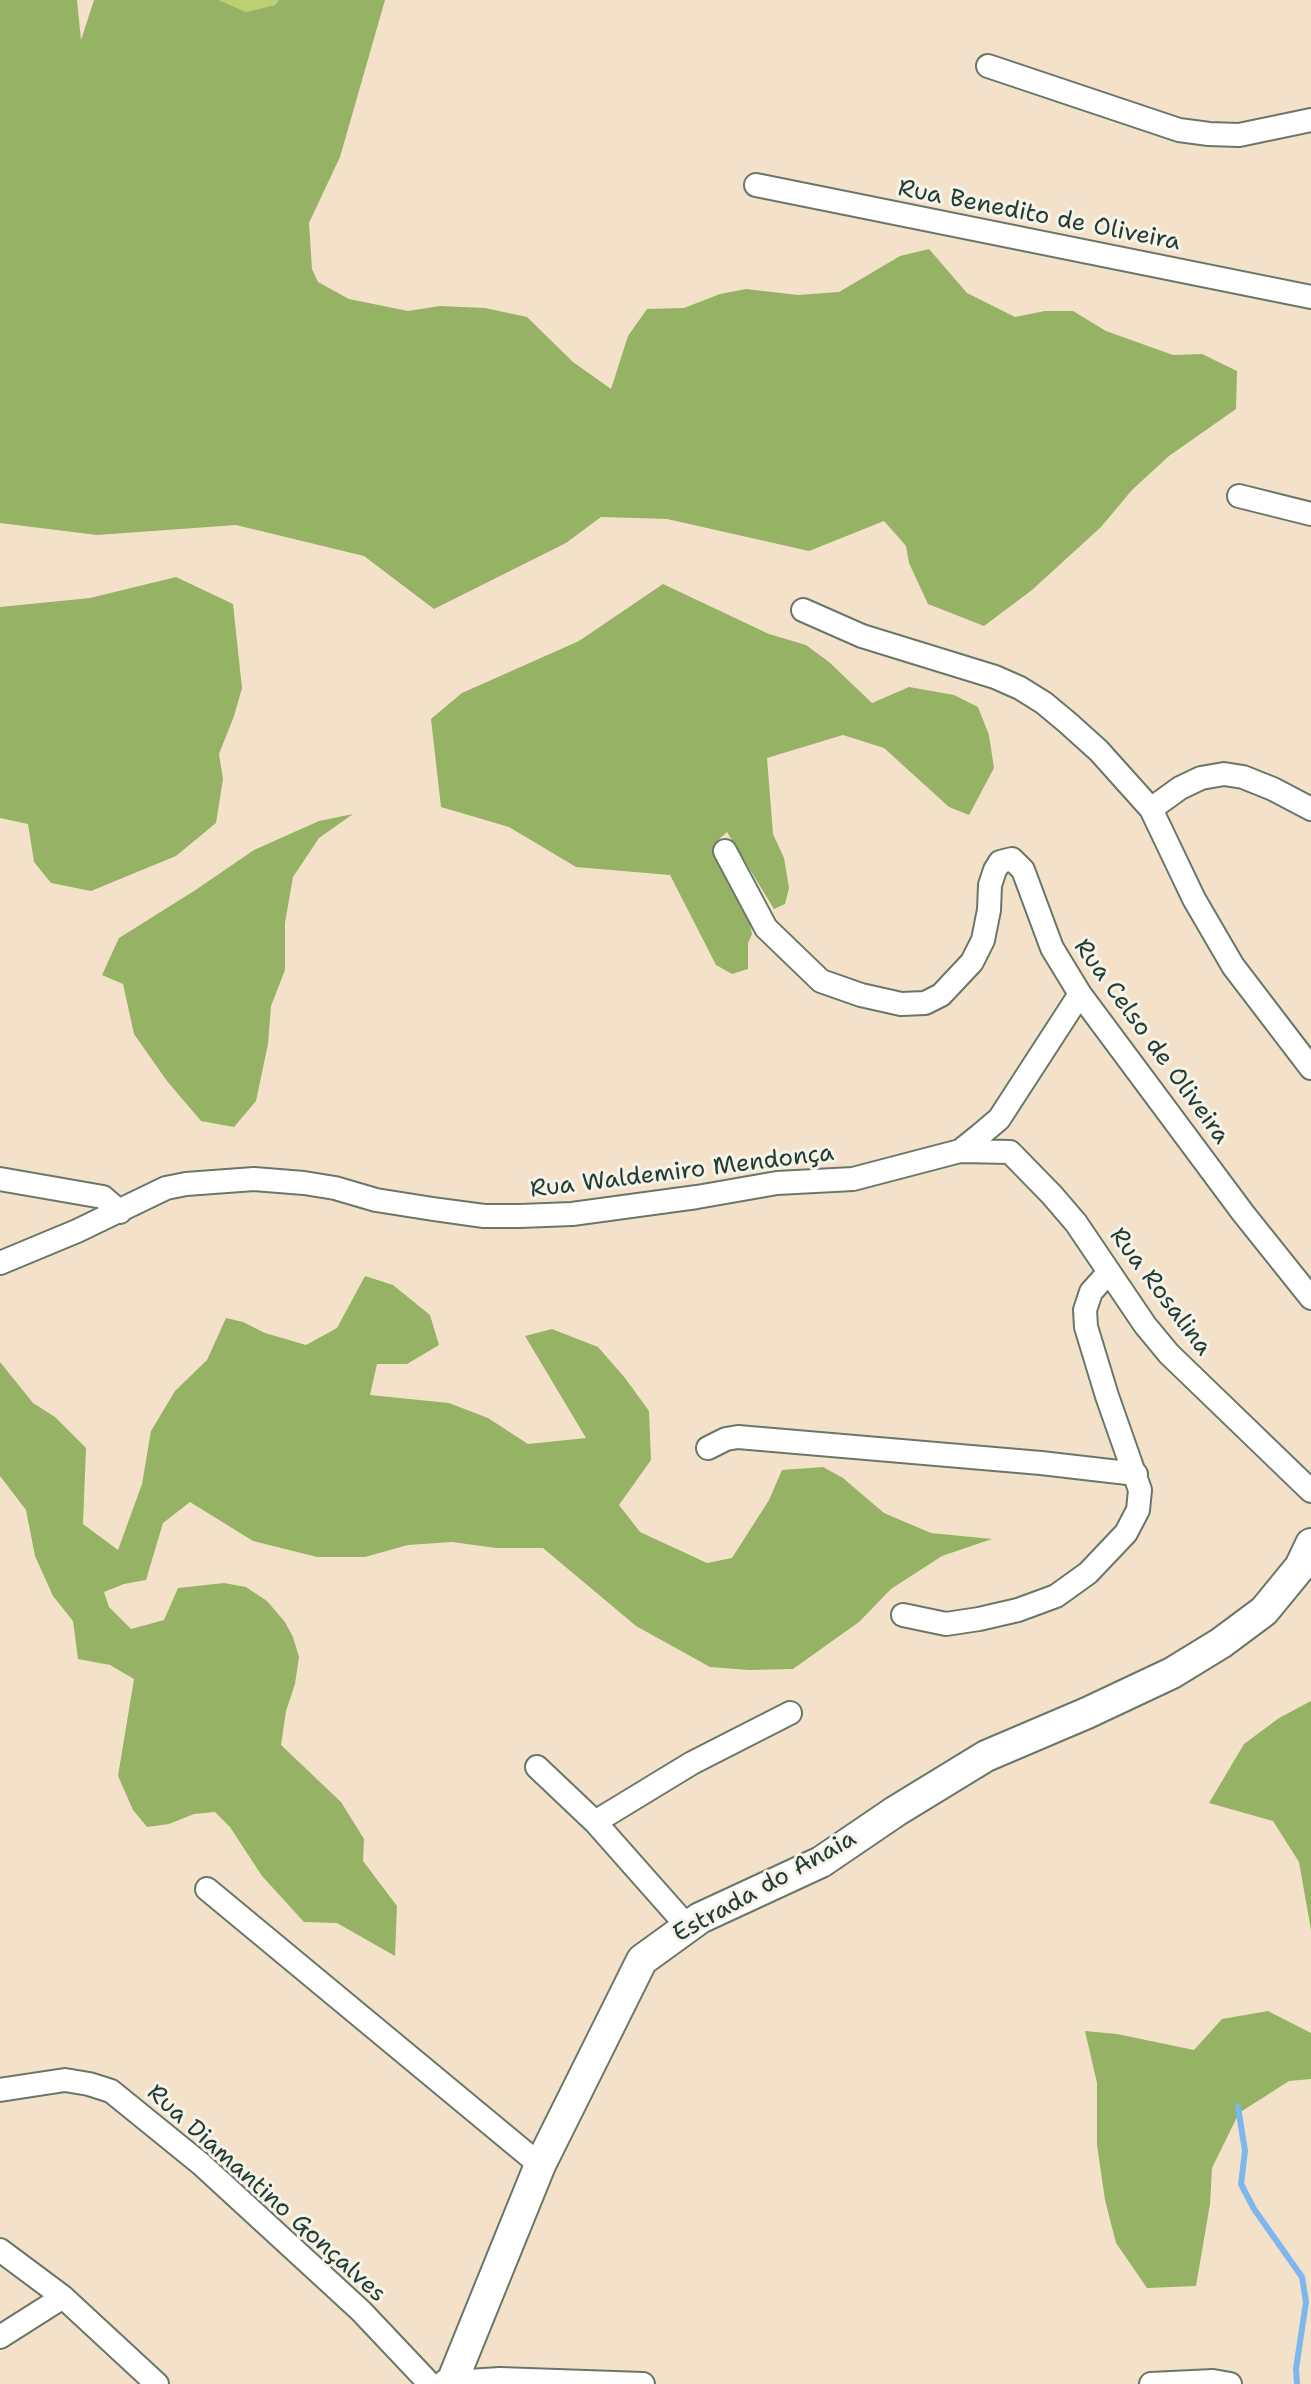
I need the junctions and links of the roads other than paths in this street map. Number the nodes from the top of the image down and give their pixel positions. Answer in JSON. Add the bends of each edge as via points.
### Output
{"nodes":[{"id":1,"x":988,"y":66,"type":"dead end"},
{"id":2,"x":1311,"y":120,"type":"edge"},
{"id":3,"x":756,"y":185,"type":"dead end"},
{"id":4,"x":1311,"y":297,"type":"edge"},
{"id":5,"x":1239,"y":496,"type":"dead end"},
{"id":6,"x":1311,"y":514,"type":"edge"},
{"id":7,"x":803,"y":610,"type":"dead end"},
{"id":8,"x":1151,"y":809,"type":"junction"},
{"id":9,"x":1311,"y":809,"type":"edge"},
{"id":10,"x":725,"y":851,"type":"dead end"},
{"id":11,"x":1080,"y":994,"type":"junction"},
{"id":12,"x":1311,"y":1068,"type":"edge"},
{"id":13,"x":999,"y":1119,"type":"junction"},
{"id":14,"x":960,"y":1151,"type":"junction"},
{"id":15,"x":1010,"y":1152,"type":"junction"},
{"id":16,"x":0,"y":1179,"type":"edge"},
{"id":17,"x":120,"y":1212,"type":"junction"},
{"id":18,"x":0,"y":1263,"type":"edge"},
{"id":19,"x":1109,"y":1272,"type":"junction"},
{"id":20,"x":1311,"y":1298,"type":"edge"},
{"id":21,"x":708,"y":1448,"type":"dead end"},
{"id":22,"x":1136,"y":1474,"type":"junction"},
{"id":23,"x":1311,"y":1491,"type":"edge"},
{"id":24,"x":1311,"y":1544,"type":"edge"},
{"id":25,"x":903,"y":1615,"type":"dead end"},
{"id":26,"x":790,"y":1713,"type":"dead end"},
{"id":27,"x":537,"y":1767,"type":"dead end"},
{"id":28,"x":595,"y":1822,"type":"junction"},
{"id":29,"x":207,"y":1889,"type":"dead end"},
{"id":30,"x":687,"y":1926,"type":"junction"},
{"id":31,"x":0,"y":2090,"type":"edge"},
{"id":32,"x":540,"y":2165,"type":"junction"},
{"id":33,"x":0,"y":2250,"type":"edge"},
{"id":34,"x":63,"y":2297,"type":"junction"},
{"id":35,"x":0,"y":2337,"type":"edge"},
{"id":36,"x":444,"y":2383,"type":"edge"},
{"id":37,"x":157,"y":2384,"type":"edge"},
{"id":38,"x":643,"y":2384,"type":"edge"},
{"id":39,"x":1151,"y":2384,"type":"edge"},
{"id":40,"x":1230,"y":2384,"type":"edge"}],
"edges":[{"from":1,"to":2,"type":"street","via":[[1179,130],[1239,135]]},
{"from":3,"to":4,"type":"street","name":"Rua Benedito de Oliveira"},
{"from":5,"to":6,"type":"street"},
{"from":7,"to":8,"type":"street","via":[[862,636],[1020,688],[1088,742]]},
{"from":8,"to":9,"type":"street","via":[[1190,783],[1224,774],[1273,789]]},
{"from":8,"to":12,"type":"street","via":[[1233,966]]},
{"from":10,"to":11,"type":"street","name":"Rua Celso de Oliveira","via":[[766,928],[821,981],[901,1004],[925,1003],[941,995],[972,962],[983,940],[995,870],[1000,862],[1012,859],[1023,870],[1052,948]]},
{"from":11,"to":13,"type":"street","name":"Rua Waldemiro Mendonça"},
{"from":11,"to":20,"type":"street","name":"Rua Celso de Oliveira"},
{"from":13,"to":14,"type":"street","name":"Rua Waldemiro Mendonça"},
{"from":13,"to":15,"type":"street","name":"Rua Rosalina","via":[[1002,1142]]},
{"from":14,"to":15,"type":"street"},
{"from":14,"to":17,"type":"street","name":"Rua Waldemiro Mendonça","via":[[853,1179],[777,1183],[572,1214],[484,1216],[254,1179],[166,1188]]},
{"from":15,"to":19,"type":"street","name":"Rua Rosalina","via":[[1068,1214]]},
{"from":16,"to":17,"type":"street","via":[[93,1194]]},
{"from":17,"to":18,"type":"street","name":"Rua Waldemiro Mendonça"},
{"from":19,"to":22,"type":"street","via":[[1091,1292],[1086,1327]]},
{"from":19,"to":23,"type":"street","name":"Rua Rosalina","via":[[1169,1354]]},
{"from":21,"to":22,"type":"street","via":[[738,1437]]},
{"from":22,"to":25,"type":"street","via":[[1138,1510],[1126,1533],[1088,1573],[1056,1596],[1018,1610],[946,1624]]},
{"from":24,"to":30,"type":"street","name":"Estrada do Anaia","via":[[1300,1567],[1264,1611],[1172,1673],[986,1756],[821,1862]]},
{"from":26,"to":28,"type":"street","via":[[692,1763]]},
{"from":27,"to":28,"type":"street"},
{"from":28,"to":30,"type":"street"},
{"from":29,"to":32,"type":"street"},
{"from":30,"to":32,"type":"street","name":"Estrada do Anaia","via":[[642,1960]]},
{"from":31,"to":36,"type":"street","name":"Rua Diamantino Gonçalves","via":[[65,2080],[111,2091],[201,2164]]},
{"from":32,"to":36,"type":"street","name":"Estrada do Anaia"},
{"from":33,"to":34,"type":"street"},
{"from":34,"to":35,"type":"street"},
{"from":34,"to":37,"type":"street"},
{"from":36,"to":38,"type":"street","via":[[500,2379]]},
{"from":39,"to":40,"type":"street"}]}
